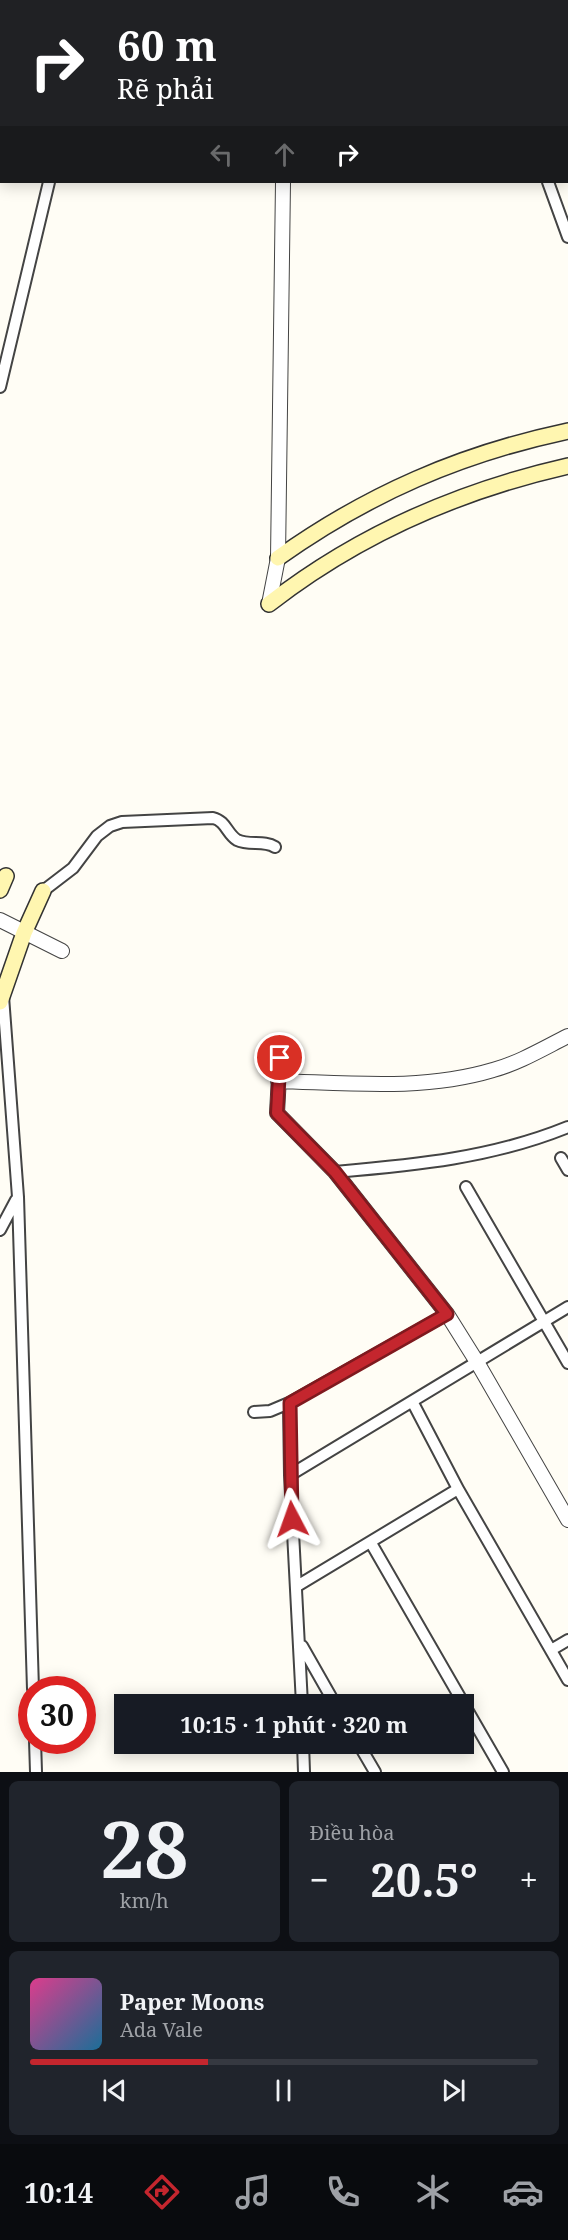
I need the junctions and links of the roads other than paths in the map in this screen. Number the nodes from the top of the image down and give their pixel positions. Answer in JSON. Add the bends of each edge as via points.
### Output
{"nodes":[{"id":1,"x":49,"y":183,"type":"edge"},
{"id":2,"x":283,"y":183,"type":"edge"},
{"id":3,"x":549,"y":183,"type":"edge"},
{"id":4,"x":568,"y":237,"type":"edge"},
{"id":5,"x":0,"y":387,"type":"edge"},
{"id":6,"x":568,"y":431,"type":"edge"},
{"id":7,"x":568,"y":466,"type":"edge"},
{"id":8,"x":278,"y":558,"type":"junction"},
{"id":9,"x":270,"y":604,"type":"joint"},
{"id":10,"x":275,"y":847,"type":"dead end"},
{"id":11,"x":44,"y":891,"type":"joint"},
{"id":12,"x":0,"y":921,"type":"edge"},
{"id":13,"x":24,"y":933,"type":"junction"},
{"id":14,"x":62,"y":951,"type":"dead end"},
{"id":15,"x":2,"y":998,"type":"edge"},
{"id":16,"x":568,"y":1036,"type":"edge"},
{"id":17,"x":280,"y":1058,"type":"dead end"},
{"id":18,"x":278,"y":1081,"type":"junction"},
{"id":19,"x":568,"y":1127,"type":"edge"},
{"id":20,"x":561,"y":1158,"type":"dead end"},
{"id":21,"x":568,"y":1170,"type":"edge"},
{"id":22,"x":335,"y":1172,"type":"junction"},
{"id":23,"x":466,"y":1187,"type":"dead end"},
{"id":24,"x":18,"y":1197,"type":"junction"},
{"id":25,"x":0,"y":1230,"type":"edge"},
{"id":26,"x":568,"y":1307,"type":"edge"},
{"id":27,"x":447,"y":1314,"type":"junction"},
{"id":28,"x":544,"y":1322,"type":"junction"},
{"id":29,"x":477,"y":1362,"type":"junction"},
{"id":30,"x":568,"y":1363,"type":"edge"},
{"id":31,"x":413,"y":1402,"type":"junction"},
{"id":32,"x":290,"y":1403,"type":"junction"},
{"id":33,"x":254,"y":1412,"type":"dead end"},
{"id":34,"x":290,"y":1475,"type":"junction"},
{"id":35,"x":458,"y":1489,"type":"junction"},
{"id":36,"x":568,"y":1520,"type":"edge"},
{"id":37,"x":371,"y":1543,"type":"junction"},
{"id":38,"x":297,"y":1586,"type":"junction"},
{"id":39,"x":568,"y":1640,"type":"edge"},
{"id":40,"x":300,"y":1644,"type":"junction"},
{"id":41,"x":551,"y":1650,"type":"junction"},
{"id":42,"x":33,"y":1676,"type":"edge"},
{"id":43,"x":568,"y":1680,"type":"edge"},
{"id":44,"x":302,"y":1694,"type":"edge"},
{"id":45,"x":329,"y":1694,"type":"edge"},
{"id":46,"x":35,"y":1754,"type":"edge"},
{"id":47,"x":303,"y":1754,"type":"edge"},
{"id":48,"x":364,"y":1754,"type":"edge"},
{"id":49,"x":36,"y":1772,"type":"edge"},
{"id":50,"x":304,"y":1772,"type":"edge"},
{"id":51,"x":375,"y":1772,"type":"edge"},
{"id":52,"x":503,"y":1772,"type":"edge"}],
"edges":[{"from":1,"to":5,"type":"street"},
{"from":2,"to":8,"type":"street"},
{"from":3,"to":4,"type":"street"},
{"from":6,"to":8,"type":"main road","via":[[487,452],[409,481],[344,513]]},
{"from":7,"to":9,"type":"main road","via":[[489,486],[423,511],[338,556]]},
{"from":8,"to":9,"type":"street"},
{"from":10,"to":11,"type":"street","via":[[240,841],[213,818],[123,822],[103,830],[73,868]]},
{"from":11,"to":13,"type":"main road"},
{"from":12,"to":13,"type":"street"},
{"from":13,"to":14,"type":"street"},
{"from":13,"to":15,"type":"main road"},
{"from":15,"to":24,"type":"street"},
{"from":16,"to":18,"type":"street","via":[[505,1066],[452,1080],[399,1084]]},
{"from":17,"to":18,"type":"street"},
{"from":18,"to":22,"type":"street","via":[[277,1113]]},
{"from":19,"to":22,"type":"street","via":[[517,1146],[451,1161]]},
{"from":20,"to":21,"type":"street"},
{"from":22,"to":27,"type":"street"},
{"from":23,"to":28,"type":"street"},
{"from":24,"to":25,"type":"street"},
{"from":24,"to":42,"type":"street"},
{"from":26,"to":28,"type":"street"},
{"from":27,"to":29,"type":"street"},
{"from":27,"to":32,"type":"street"},
{"from":28,"to":29,"type":"street"},
{"from":28,"to":30,"type":"street"},
{"from":29,"to":31,"type":"street"},
{"from":29,"to":36,"type":"street"},
{"from":31,"to":34,"type":"street"},
{"from":31,"to":35,"type":"street"},
{"from":32,"to":33,"type":"street"},
{"from":32,"to":34,"type":"street"},
{"from":34,"to":38,"type":"street"},
{"from":35,"to":37,"type":"street"},
{"from":35,"to":41,"type":"street"},
{"from":37,"to":38,"type":"street"},
{"from":37,"to":52,"type":"street"},
{"from":38,"to":40,"type":"street"},
{"from":39,"to":41,"type":"street"},
{"from":40,"to":44,"type":"street"},
{"from":40,"to":45,"type":"street"},
{"from":41,"to":43,"type":"street"},
{"from":46,"to":49,"type":"street"},
{"from":47,"to":50,"type":"street"},
{"from":48,"to":51,"type":"street"}]}
